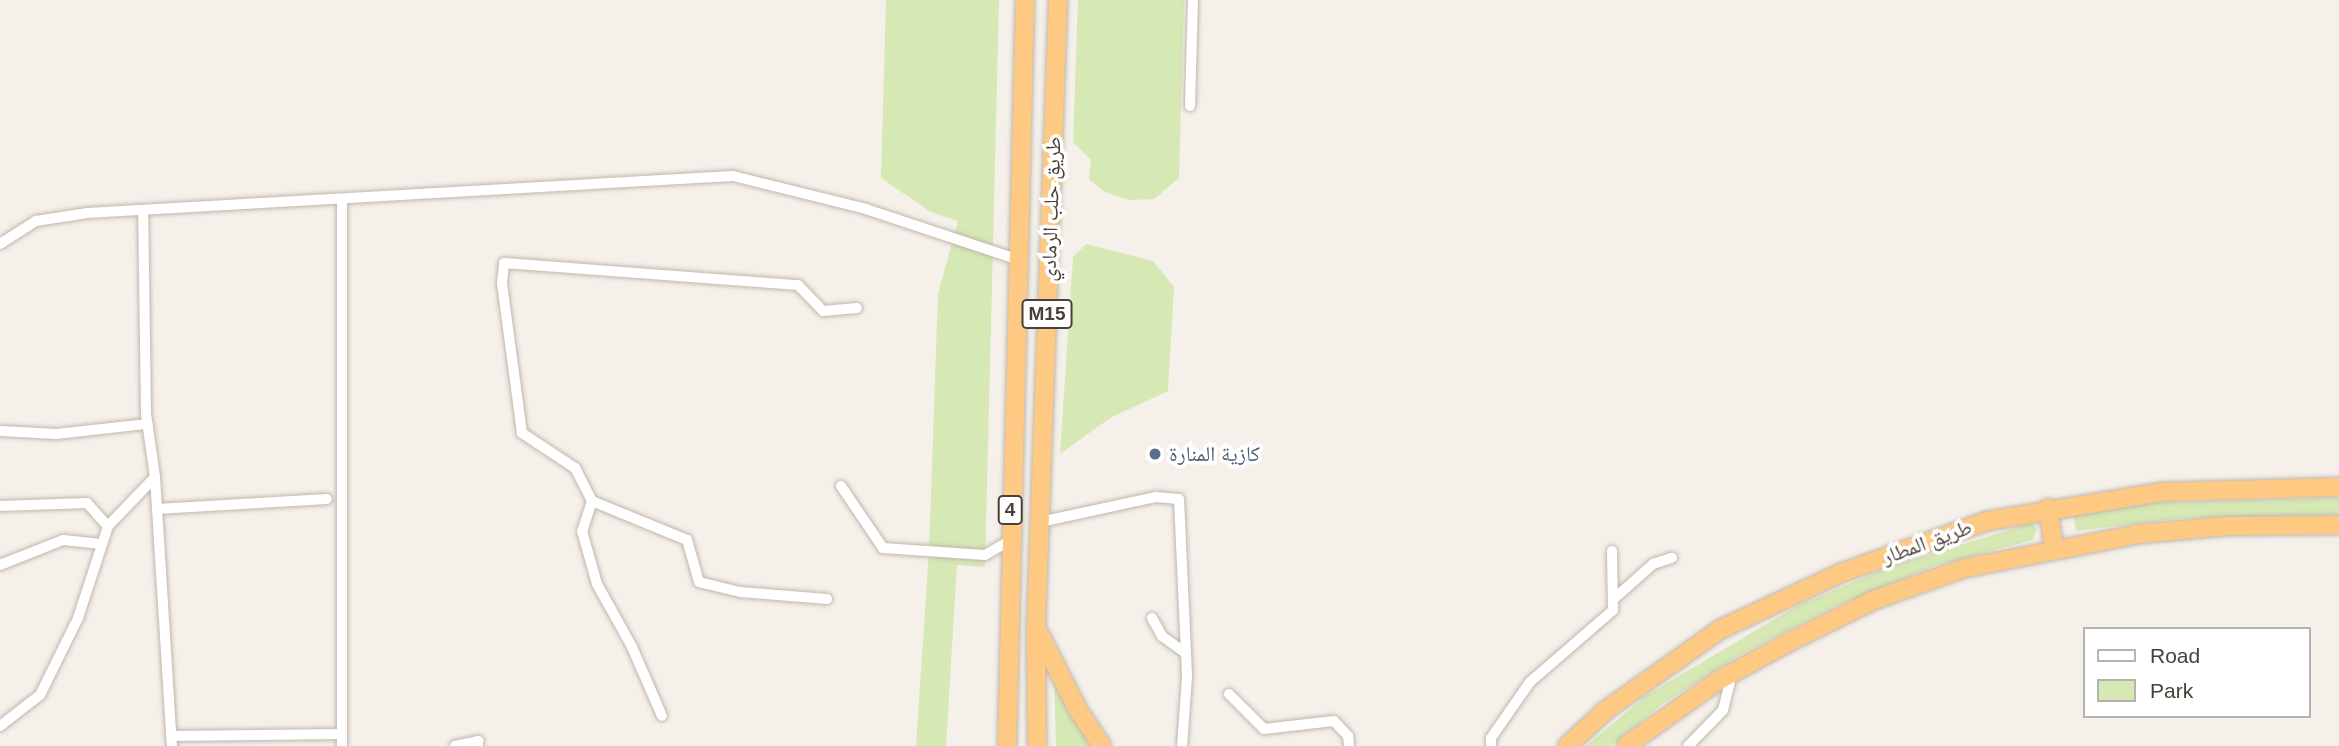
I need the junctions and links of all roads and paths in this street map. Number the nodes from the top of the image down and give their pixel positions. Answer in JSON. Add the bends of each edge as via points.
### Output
{"nodes":[{"id":1,"x":1025,"y":0,"type":"edge"},
{"id":2,"x":1058,"y":0,"type":"edge"},
{"id":3,"x":1193,"y":0,"type":"edge"},
{"id":4,"x":1191,"y":106,"type":"dead end"},
{"id":5,"x":342,"y":201,"type":"junction"},
{"id":6,"x":144,"y":210,"type":"junction"},
{"id":7,"x":0,"y":243,"type":"edge"},
{"id":8,"x":1016,"y":267,"type":"junction"},
{"id":9,"x":857,"y":308,"type":"dead end"},
{"id":10,"x":148,"y":424,"type":"junction"},
{"id":11,"x":0,"y":430,"type":"edge"},
{"id":12,"x":155,"y":477,"type":"junction"},
{"id":13,"x":841,"y":486,"type":"dead end"},
{"id":14,"x":2339,"y":487,"type":"edge"},
{"id":15,"x":327,"y":499,"type":"dead end"},
{"id":16,"x":592,"y":501,"type":"junction"},
{"id":17,"x":0,"y":506,"type":"edge"},
{"id":18,"x":2048,"y":508,"type":"junction"},
{"id":19,"x":157,"y":509,"type":"junction"},
{"id":20,"x":1040,"y":522,"type":"junction"},
{"id":21,"x":2339,"y":525,"type":"edge"},
{"id":22,"x":108,"y":526,"type":"junction"},
{"id":23,"x":1009,"y":541,"type":"junction"},
{"id":24,"x":102,"y":544,"type":"junction"},
{"id":25,"x":2054,"y":548,"type":"junction"},
{"id":26,"x":1612,"y":551,"type":"dead end"},
{"id":27,"x":1672,"y":558,"type":"dead end"},
{"id":28,"x":0,"y":565,"type":"edge"},
{"id":29,"x":1616,"y":597,"type":"junction"},
{"id":30,"x":827,"y":599,"type":"dead end"},
{"id":31,"x":1152,"y":618,"type":"dead end"},
{"id":32,"x":1036,"y":628,"type":"junction"},
{"id":33,"x":1185,"y":653,"type":"junction"},
{"id":34,"x":1732,"y":673,"type":"junction"},
{"id":35,"x":1229,"y":694,"type":"dead end"},
{"id":36,"x":1606,"y":710,"type":"junction"},
{"id":37,"x":662,"y":716,"type":"dead end"},
{"id":38,"x":0,"y":726,"type":"edge"},
{"id":39,"x":342,"y":740,"type":"edge"},
{"id":40,"x":172,"y":741,"type":"edge"},
{"id":41,"x":456,"y":746,"type":"edge"},
{"id":42,"x":478,"y":746,"type":"edge"},
{"id":43,"x":1005,"y":746,"type":"edge"},
{"id":44,"x":1037,"y":746,"type":"edge"},
{"id":45,"x":1102,"y":746,"type":"edge"},
{"id":46,"x":1182,"y":746,"type":"edge"},
{"id":47,"x":1349,"y":746,"type":"edge"},
{"id":48,"x":1491,"y":746,"type":"edge"},
{"id":49,"x":1554,"y":746,"type":"edge"},
{"id":50,"x":1567,"y":746,"type":"edge"},
{"id":51,"x":1626,"y":746,"type":"edge"},
{"id":52,"x":1688,"y":746,"type":"edge"}],
"edges":[{"from":1,"to":8,"type":"highway","name":"طريق حلب الرمادي"},
{"from":2,"to":20,"type":"highway","name":"طريق حلب الرمادي","number":"M15"},
{"from":3,"to":4,"type":"street"},
{"from":5,"to":6,"type":"street"},
{"from":5,"to":8,"type":"street","via":[[733,176],[866,209]]},
{"from":5,"to":39,"type":"street"},
{"from":6,"to":7,"type":"street","via":[[36,222]]},
{"from":6,"to":10,"type":"street"},
{"from":8,"to":23,"type":"highway","number":"4"},
{"from":9,"to":16,"type":"street","via":[[823,311],[798,285],[504,263],[502,283],[522,433],[575,468]]},
{"from":10,"to":11,"type":"street","via":[[56,434]]},
{"from":10,"to":12,"type":"street"},
{"from":12,"to":19,"type":"street"},
{"from":12,"to":22,"type":"street"},
{"from":13,"to":23,"type":"street","via":[[883,548],[985,555]]},
{"from":14,"to":18,"type":"highway","name":"طريق المطار","via":[[2163,492]]},
{"from":15,"to":19,"type":"street"},
{"from":16,"to":30,"type":"street","via":[[687,540],[699,582],[740,592]]},
{"from":16,"to":37,"type":"street","via":[[582,531],[597,584],[632,647]]},
{"from":17,"to":22,"type":"street","via":[[87,503]]},
{"from":18,"to":25,"type":"highway"},
{"from":18,"to":36,"type":"highway","name":"طريق المطار","via":[[1987,521],[1829,579],[1721,629]]},
{"from":19,"to":40,"type":"street"},
{"from":20,"to":32,"type":"highway","name":"طريق حلب الرمادي","number":"M15"},
{"from":20,"to":33,"type":"street","via":[[1156,497],[1179,499]]},
{"from":21,"to":25,"type":"highway","name":"طريق المطار","via":[[2227,526]]},
{"from":22,"to":24,"type":"street"},
{"from":23,"to":43,"type":"highway","number":"4"},
{"from":24,"to":28,"type":"street","via":[[63,540]]},
{"from":24,"to":38,"type":"street","via":[[78,618],[40,695]]},
{"from":25,"to":34,"type":"highway","name":"طريق المطار","via":[[1965,568],[1874,600]]},
{"from":26,"to":29,"type":"street"},
{"from":27,"to":29,"type":"street","via":[[1653,565]]},
{"from":29,"to":48,"type":"street","via":[[1614,610],[1530,682],[1491,738]]},
{"from":31,"to":33,"type":"street","via":[[1167,641]]},
{"from":32,"to":44,"type":"highway","name":"طريق حلب الرمادي"},
{"from":32,"to":45,"type":"highway"},
{"from":33,"to":46,"type":"street"},
{"from":34,"to":51,"type":"highway","name":"طريق المطار"},
{"from":34,"to":52,"type":"street","via":[[1723,709]]},
{"from":35,"to":47,"type":"street","via":[[1265,729],[1334,721],[1348,736]]},
{"from":36,"to":49,"type":"highway"},
{"from":36,"to":50,"type":"highway","name":"طريق المطار"},
{"from":39,"to":40,"type":"street"},
{"from":41,"to":42,"type":"street","via":[[478,741]]}]}
